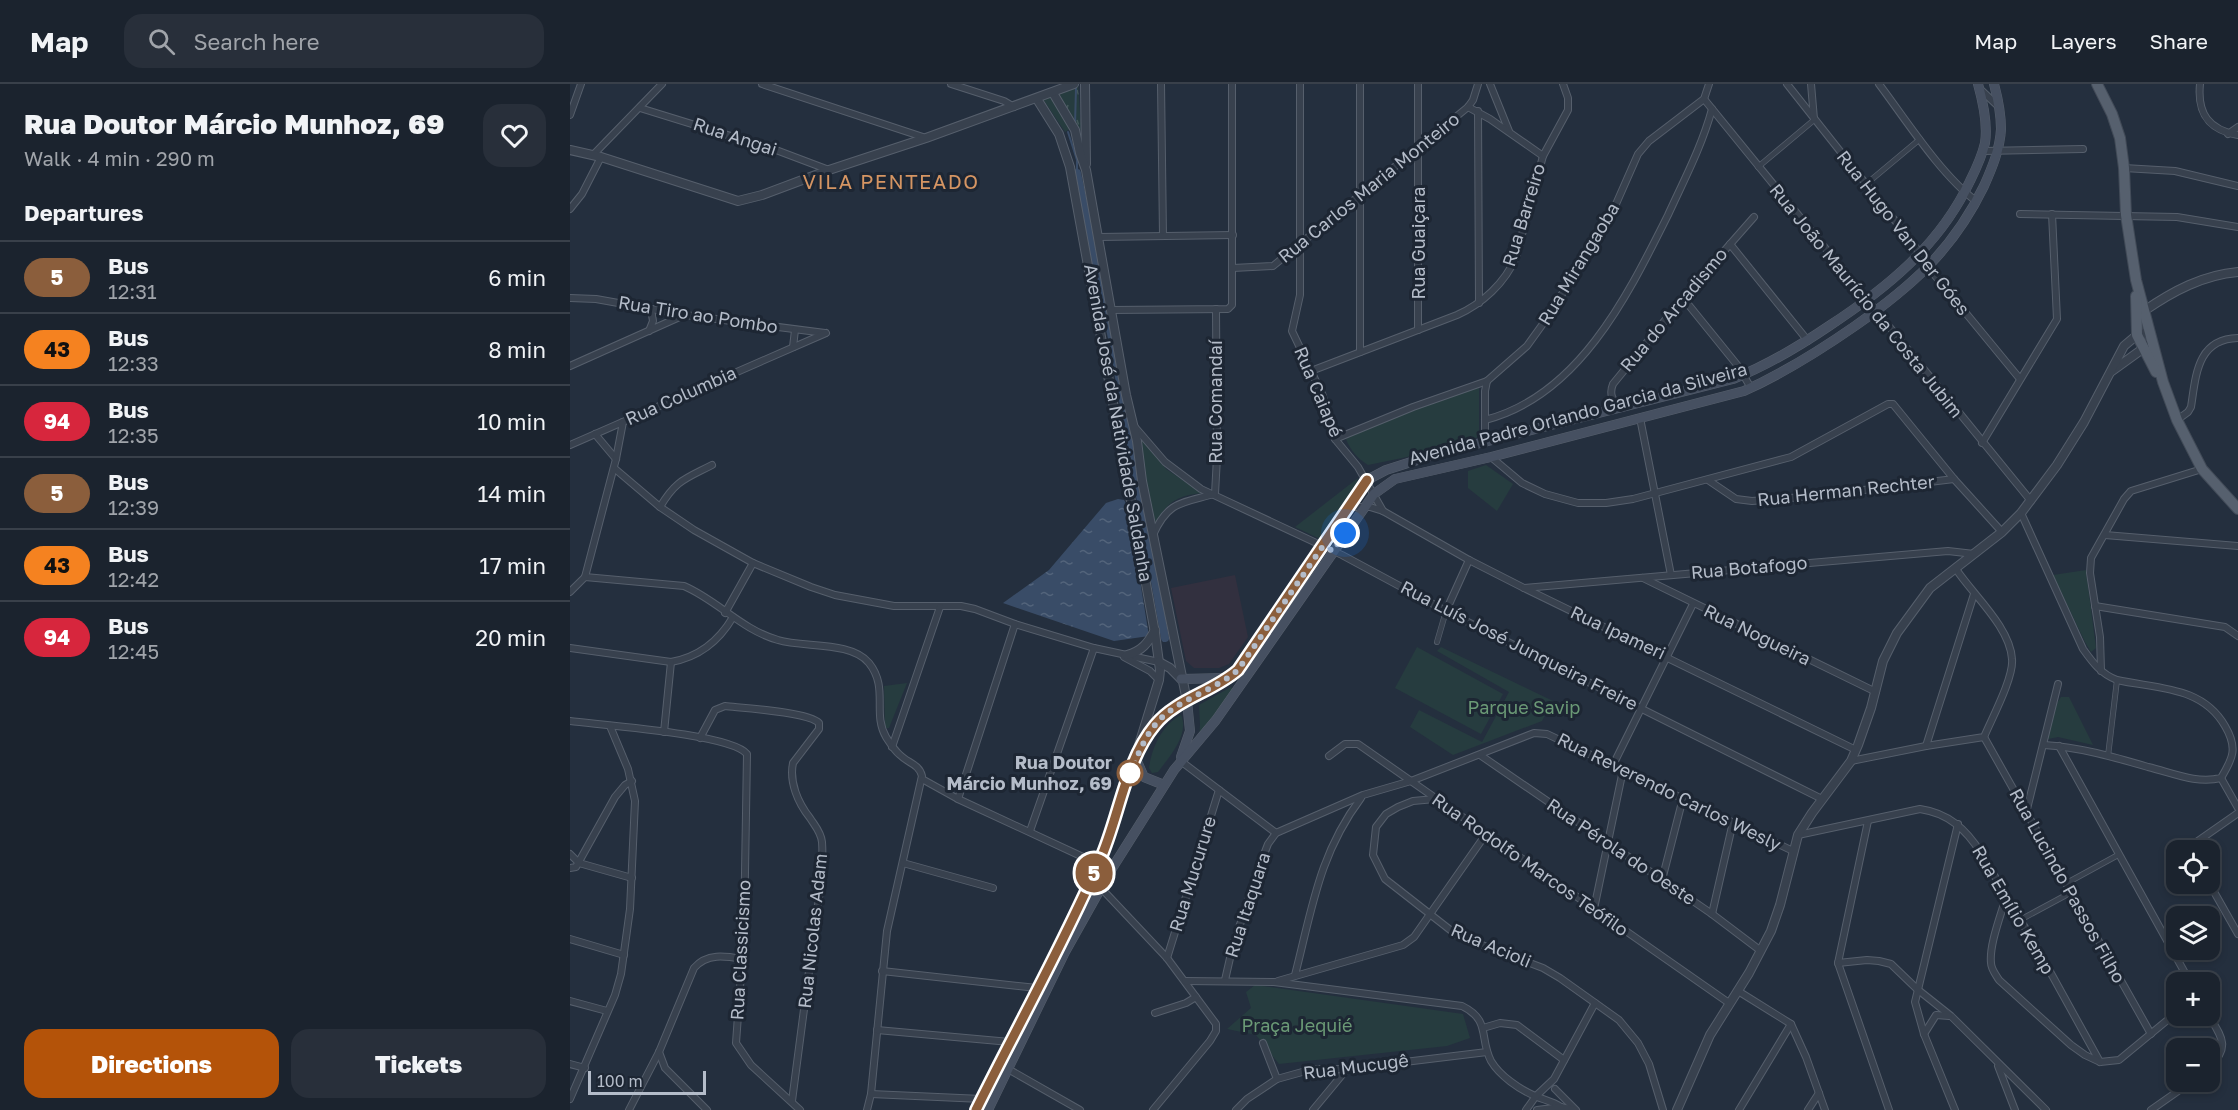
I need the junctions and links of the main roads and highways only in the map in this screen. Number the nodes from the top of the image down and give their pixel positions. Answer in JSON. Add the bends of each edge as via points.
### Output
{"nodes":[{"id":1,"x":1994,"y":84,"type":"edge"},
{"id":2,"x":2097,"y":84,"type":"edge"},
{"id":3,"x":1977,"y":86,"type":"edge"},
{"id":4,"x":2136,"y":280,"type":"junction"},
{"id":5,"x":2163,"y":382,"type":"junction"},
{"id":6,"x":2238,"y":510,"type":"edge"},
{"id":7,"x":1228,"y":678,"type":"junction"},
{"id":8,"x":1181,"y":679,"type":"road end"},
{"id":9,"x":1187,"y":701,"type":"junction"},
{"id":10,"x":1136,"y":756,"type":"junction"},
{"id":11,"x":1174,"y":770,"type":"junction"},
{"id":12,"x":1164,"y":785,"type":"junction"},
{"id":13,"x":976,"y":1110,"type":"edge"},
{"id":14,"x":988,"y":1110,"type":"edge"}],
"edges":[{"from":1,"to":11,"type":"main road","name":"Avenida Padre Orlando Garcia da Silveira","via":[[2001,131],[1991,171],[1960,229],[1912,283],[1801,362],[1751,388],[1395,479],[1363,508],[1216,720]]},
{"from":2,"to":4,"type":"main road","via":[[2117,127]]},
{"from":3,"to":7,"type":"main road","name":"Avenida Padre Orlando Garcia da Silveira","via":[[1986,131],[1983,151],[1965,192],[1920,254],[1866,300],[1808,341],[1743,375],[1485,441],[1386,470],[1367,480]]},
{"from":4,"to":5,"type":"main road"},
{"from":4,"to":5,"type":"main road","via":[[2137,335]]},
{"from":5,"to":6,"type":"main road","via":[[2202,469]]},
{"from":7,"to":8,"type":"main road"},
{"from":7,"to":9,"type":"main road"},
{"from":9,"to":10,"type":"main road","via":[[1155,724]]},
{"from":9,"to":11,"type":"main road","via":[[1190,731]]},
{"from":10,"to":12,"type":"main road","via":[[1144,777]]},
{"from":10,"to":13,"type":"main road","via":[[1099,863]]},
{"from":11,"to":12,"type":"main road"},
{"from":12,"to":14,"type":"main road","via":[[1111,870],[1050,982]]}]}
